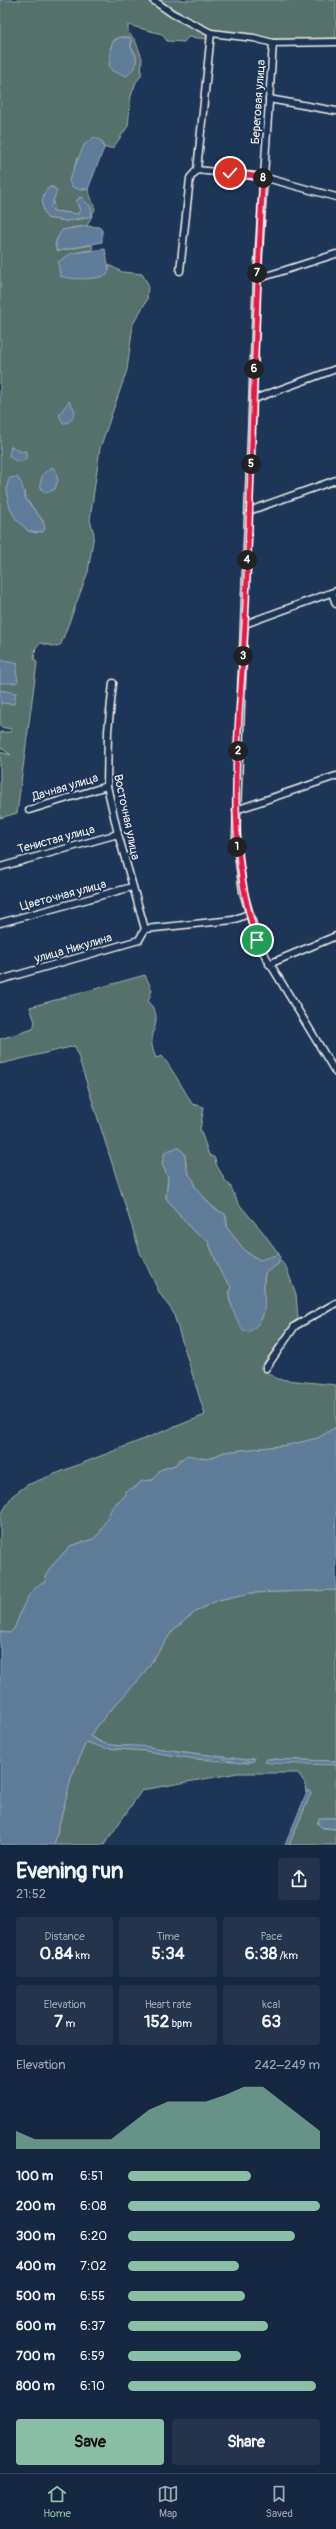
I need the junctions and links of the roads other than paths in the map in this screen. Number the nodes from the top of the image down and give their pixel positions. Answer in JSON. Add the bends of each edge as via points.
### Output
{"nodes":[{"id":1,"x":153,"y":0,"type":"edge"},
{"id":2,"x":211,"y":33,"type":"junction"},
{"id":3,"x":336,"y":42,"type":"edge"},
{"id":4,"x":273,"y":43,"type":"junction"},
{"id":5,"x":269,"y":99,"type":"junction"},
{"id":6,"x":336,"y":111,"type":"edge"},
{"id":7,"x":197,"y":170,"type":"junction"},
{"id":8,"x":263,"y":177,"type":"junction"},
{"id":9,"x":336,"y":197,"type":"edge"},
{"id":10,"x":336,"y":254,"type":"edge"},
{"id":11,"x":180,"y":271,"type":"dead end"},
{"id":12,"x":257,"y":279,"type":"junction"},
{"id":13,"x":336,"y":369,"type":"edge"},
{"id":14,"x":254,"y":399,"type":"junction"},
{"id":15,"x":336,"y":480,"type":"edge"},
{"id":16,"x":249,"y":511,"type":"junction"},
{"id":17,"x":334,"y":592,"type":"edge"},
{"id":18,"x":336,"y":604,"type":"edge"},
{"id":19,"x":245,"y":624,"type":"junction"},
{"id":20,"x":113,"y":683,"type":"dead end"},
{"id":21,"x":336,"y":776,"type":"edge"},
{"id":22,"x":107,"y":786,"type":"junction"},
{"id":23,"x":29,"y":810,"type":"dead end"},
{"id":24,"x":236,"y":810,"type":"junction"},
{"id":25,"x":118,"y":834,"type":"junction"},
{"id":26,"x":0,"y":867,"type":"edge"},
{"id":27,"x":132,"y":887,"type":"junction"},
{"id":28,"x":248,"y":914,"type":"junction"},
{"id":29,"x":0,"y":923,"type":"edge"},
{"id":30,"x":145,"y":929,"type":"junction"},
{"id":31,"x":336,"y":936,"type":"edge"},
{"id":32,"x":270,"y":964,"type":"junction"},
{"id":33,"x":0,"y":980,"type":"edge"},
{"id":34,"x":333,"y":1063,"type":"edge"},
{"id":35,"x":336,"y":1073,"type":"edge"},
{"id":36,"x":336,"y":1303,"type":"edge"},
{"id":37,"x":266,"y":1368,"type":"dead end"}],
"edges":[{"from":1,"to":2,"type":"street","via":[[173,14]]},
{"from":2,"to":4,"type":"street"},
{"from":2,"to":7,"type":"street"},
{"from":3,"to":4,"type":"street"},
{"from":4,"to":5,"type":"street","name":"Береговая улица"},
{"from":5,"to":6,"type":"street"},
{"from":5,"to":8,"type":"street","name":"Береговая улица"},
{"from":7,"to":8,"type":"street"},
{"from":7,"to":11,"type":"street","via":[[190,178]]},
{"from":8,"to":9,"type":"street"},
{"from":8,"to":12,"type":"street","name":"Береговая улица"},
{"from":10,"to":12,"type":"street"},
{"from":12,"to":14,"type":"street","name":"Береговая улица"},
{"from":13,"to":14,"type":"street"},
{"from":14,"to":16,"type":"street","name":"Береговая улица"},
{"from":15,"to":16,"type":"street"},
{"from":16,"to":19,"type":"street","name":"Береговая улица"},
{"from":17,"to":18,"type":"street"},
{"from":17,"to":19,"type":"street"},
{"from":19,"to":24,"type":"street","name":"Береговая улица"},
{"from":20,"to":22,"type":"street","name":"Восточная улица","via":[[108,731]]},
{"from":21,"to":24,"type":"street"},
{"from":22,"to":23,"type":"street","name":"Дачная улица"},
{"from":22,"to":25,"type":"street","name":"Восточная улица"},
{"from":24,"to":28,"type":"street","name":"Береговая улица","via":[[239,870]]},
{"from":25,"to":26,"type":"street","name":"Тенистая улица"},
{"from":25,"to":27,"type":"street","name":"Восточная улица"},
{"from":27,"to":29,"type":"street","name":"Цветочная улица"},
{"from":27,"to":30,"type":"street","name":"Восточная улица"},
{"from":28,"to":30,"type":"street","via":[[233,920]]},
{"from":28,"to":32,"type":"street","name":"Береговая улица","via":[[260,947]]},
{"from":30,"to":33,"type":"street","name":"улица Никулина","via":[[139,940]]},
{"from":31,"to":32,"type":"street"},
{"from":32,"to":34,"type":"street","name":"Береговая улица"},
{"from":34,"to":35,"type":"street","name":"Береговая улица"},
{"from":36,"to":37,"type":"street","via":[[295,1326]]}]}
